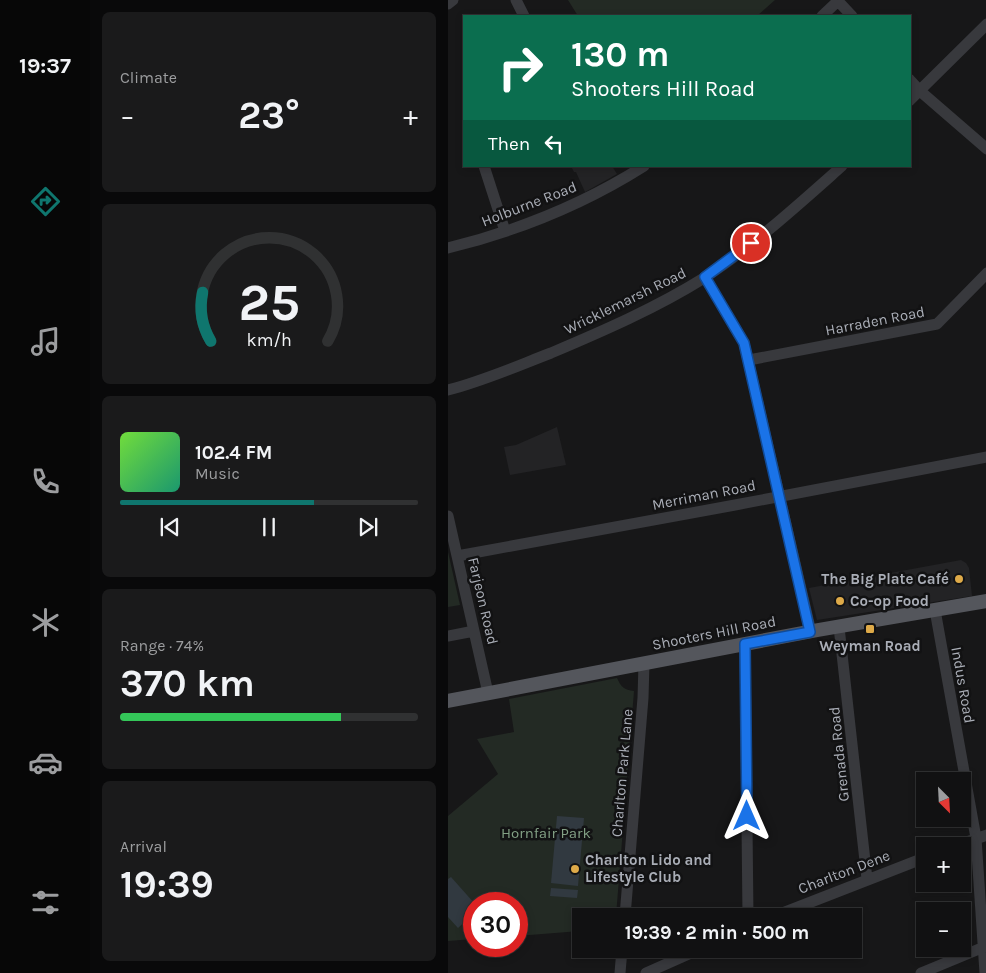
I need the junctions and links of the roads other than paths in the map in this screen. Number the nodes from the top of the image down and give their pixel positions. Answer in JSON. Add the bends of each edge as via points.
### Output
{"nodes":[{"id":1,"x":453,"y":0,"type":"edge"},
{"id":2,"x":516,"y":0,"type":"edge"},
{"id":3,"x":838,"y":0,"type":"edge"},
{"id":4,"x":448,"y":4,"type":"edge"},
{"id":5,"x":524,"y":15,"type":"edge"},
{"id":6,"x":823,"y":15,"type":"edge"},
{"id":7,"x":851,"y":15,"type":"edge"},
{"id":8,"x":986,"y":24,"type":"edge"},
{"id":9,"x":911,"y":81,"type":"edge"},
{"id":10,"x":920,"y":91,"type":"junction"},
{"id":11,"x":911,"y":100,"type":"edge"},
{"id":12,"x":986,"y":149,"type":"edge"},
{"id":13,"x":484,"y":167,"type":"edge"},
{"id":14,"x":642,"y":167,"type":"edge"},
{"id":15,"x":841,"y":167,"type":"edge"},
{"id":16,"x":505,"y":232,"type":"junction"},
{"id":17,"x":448,"y":248,"type":"edge"},
{"id":18,"x":986,"y":273,"type":"edge"},
{"id":19,"x":705,"y":277,"type":"junction"},
{"id":20,"x":749,"y":360,"type":"junction"},
{"id":21,"x":448,"y":390,"type":"edge"},
{"id":22,"x":986,"y":457,"type":"edge"},
{"id":23,"x":780,"y":496,"type":"junction"},
{"id":24,"x":448,"y":516,"type":"edge"},
{"id":25,"x":457,"y":556,"type":"junction"},
{"id":26,"x":986,"y":601,"type":"edge"},
{"id":27,"x":935,"y":610,"type":"junction"},
{"id":28,"x":839,"y":627,"type":"junction"},
{"id":29,"x":474,"y":631,"type":"junction"},
{"id":30,"x":810,"y":632,"type":"junction"},
{"id":31,"x":448,"y":636,"type":"edge"},
{"id":32,"x":745,"y":644,"type":"junction"},
{"id":33,"x":644,"y":663,"type":"junction"},
{"id":34,"x":488,"y":693,"type":"junction"},
{"id":35,"x":448,"y":701,"type":"edge"},
{"id":36,"x":981,"y":837,"type":"edge"},
{"id":37,"x":916,"y":861,"type":"edge"},
{"id":38,"x":868,"y":879,"type":"junction"},
{"id":39,"x":626,"y":908,"type":"edge"},
{"id":40,"x":748,"y":908,"type":"edge"},
{"id":41,"x":795,"y":908,"type":"edge"},
{"id":42,"x":984,"y":947,"type":"junction"},
{"id":43,"x":621,"y":958,"type":"edge"},
{"id":44,"x":680,"y":958,"type":"edge"},
{"id":45,"x":620,"y":973,"type":"edge"},
{"id":46,"x":646,"y":973,"type":"edge"},
{"id":47,"x":921,"y":973,"type":"edge"},
{"id":48,"x":985,"y":973,"type":"edge"}],
"edges":[{"from":1,"to":4,"type":"street"},
{"from":2,"to":5,"type":"street"},
{"from":3,"to":6,"type":"street"},
{"from":3,"to":7,"type":"street"},
{"from":8,"to":10,"type":"street"},
{"from":9,"to":10,"type":"street"},
{"from":10,"to":11,"type":"street"},
{"from":10,"to":12,"type":"street"},
{"from":13,"to":16,"type":"street"},
{"from":14,"to":16,"type":"street","name":"Holburne Road","via":[[573,205]]},
{"from":15,"to":19,"type":"street","name":"Wricklemarsh Road","via":[[777,222]]},
{"from":16,"to":17,"type":"street","name":"Holburne Road"},
{"from":18,"to":20,"type":"street","name":"Harraden Road","via":[[937,324]]},
{"from":19,"to":20,"type":"street","via":[[744,343]]},
{"from":19,"to":21,"type":"street","name":"Wricklemarsh Road","via":[[587,338]]},
{"from":20,"to":23,"type":"street"},
{"from":22,"to":23,"type":"street","name":"Merriman Road"},
{"from":23,"to":25,"type":"street","name":"Merriman Road"},
{"from":23,"to":30,"type":"street"},
{"from":24,"to":25,"type":"street","name":"Farjeon Road"},
{"from":25,"to":29,"type":"street","name":"Farjeon Road"},
{"from":26,"to":27,"type":"main road","name":"Shooters Hill Road"},
{"from":27,"to":28,"type":"main road","name":"Shooters Hill Road"},
{"from":27,"to":36,"type":"street","name":"Indus Road"},
{"from":28,"to":30,"type":"main road","name":"Shooters Hill Road"},
{"from":28,"to":38,"type":"street","name":"Grenada Road"},
{"from":29,"to":31,"type":"street"},
{"from":29,"to":34,"type":"street","name":"Farjeon Road"},
{"from":30,"to":32,"type":"main road","name":"Shooters Hill Road"},
{"from":32,"to":33,"type":"main road","name":"Shooters Hill Road"},
{"from":32,"to":40,"type":"street"},
{"from":33,"to":34,"type":"main road","name":"Shooters Hill Road"},
{"from":33,"to":39,"type":"street","name":"Charlton Park Lane"},
{"from":34,"to":35,"type":"main road","name":"Shooters Hill Road"},
{"from":36,"to":42,"type":"street","name":"Indus Road"},
{"from":37,"to":38,"type":"street","name":"Charlton Dene"},
{"from":38,"to":41,"type":"street","name":"Charlton Dene"},
{"from":42,"to":47,"type":"street"},
{"from":42,"to":48,"type":"street","name":"Indus Road"},
{"from":43,"to":45,"type":"street"},
{"from":44,"to":46,"type":"street"}]}
